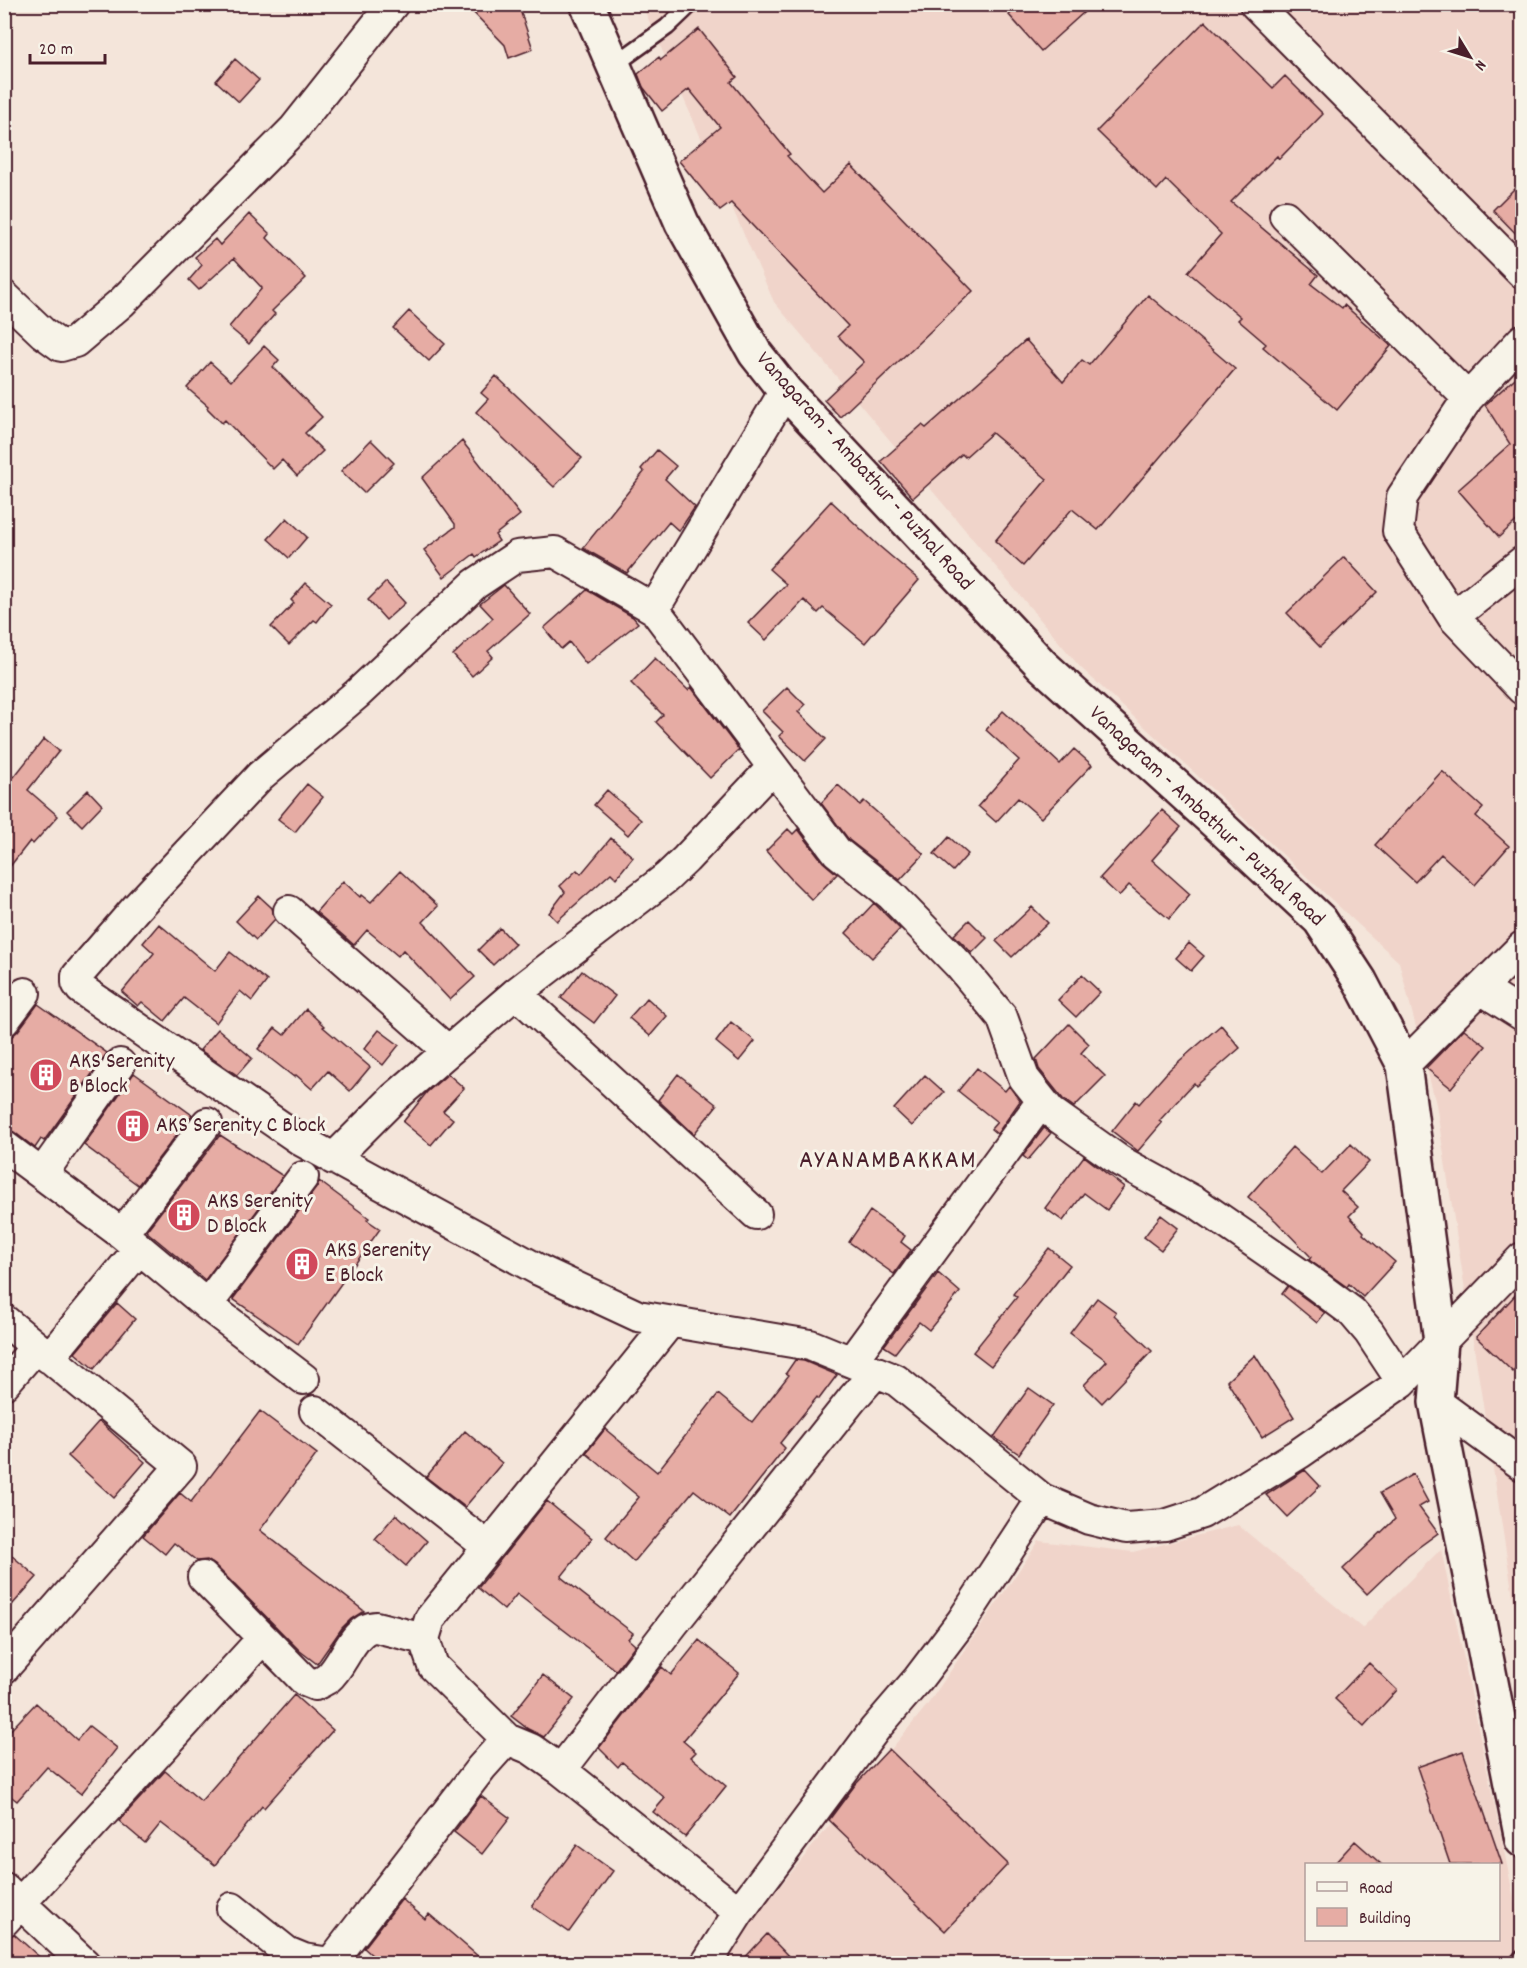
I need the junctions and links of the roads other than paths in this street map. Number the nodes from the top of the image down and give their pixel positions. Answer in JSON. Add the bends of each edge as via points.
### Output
{"nodes":[{"id":1,"x":393,"y":4,"type":"edge"},
{"id":2,"x":587,"y":4,"type":"edge"},
{"id":3,"x":691,"y":4,"type":"edge"},
{"id":4,"x":1270,"y":10,"type":"edge"},
{"id":5,"x":614,"y":65,"type":"junction"},
{"id":6,"x":1285,"y":216,"type":"dead end"},
{"id":7,"x":1522,"y":273,"type":"edge"},
{"id":8,"x":4,"y":296,"type":"edge"},
{"id":9,"x":1522,"y":340,"type":"edge"},
{"id":10,"x":785,"y":391,"type":"junction"},
{"id":11,"x":1468,"y":398,"type":"junction"},
{"id":12,"x":1522,"y":562,"type":"edge"},
{"id":13,"x":654,"y":609,"type":"junction"},
{"id":14,"x":1453,"y":617,"type":"junction"},
{"id":15,"x":1522,"y":689,"type":"edge"},
{"id":16,"x":773,"y":767,"type":"junction"},
{"id":17,"x":289,"y":911,"type":"dead end"},
{"id":18,"x":1522,"y":946,"type":"edge"},
{"id":19,"x":1481,"y":989,"type":"junction"},
{"id":20,"x":25,"y":993,"type":"dead end"},
{"id":21,"x":516,"y":993,"type":"junction"},
{"id":22,"x":1522,"y":1015,"type":"edge"},
{"id":23,"x":4,"y":1021,"type":"edge"},
{"id":24,"x":448,"y":1051,"type":"junction"},
{"id":25,"x":120,"y":1064,"type":"dead end"},
{"id":26,"x":1404,"y":1065,"type":"junction"},
{"id":27,"x":1042,"y":1101,"type":"junction"},
{"id":28,"x":207,"y":1123,"type":"dead end"},
{"id":29,"x":4,"y":1146,"type":"edge"},
{"id":30,"x":333,"y":1159,"type":"junction"},
{"id":31,"x":42,"y":1174,"type":"junction"},
{"id":32,"x":303,"y":1177,"type":"dead end"},
{"id":33,"x":756,"y":1214,"type":"dead end"},
{"id":34,"x":131,"y":1241,"type":"junction"},
{"id":35,"x":1522,"y":1258,"type":"edge"},
{"id":36,"x":207,"y":1305,"type":"junction"},
{"id":37,"x":4,"y":1320,"type":"edge"},
{"id":38,"x":670,"y":1322,"type":"junction"},
{"id":39,"x":1441,"y":1341,"type":"junction"},
{"id":40,"x":43,"y":1352,"type":"junction"},
{"id":41,"x":864,"y":1367,"type":"junction"},
{"id":42,"x":304,"y":1379,"type":"dead end"},
{"id":43,"x":1402,"y":1382,"type":"junction"},
{"id":44,"x":4,"y":1384,"type":"edge"},
{"id":45,"x":1436,"y":1402,"type":"junction"},
{"id":46,"x":315,"y":1411,"type":"dead end"},
{"id":47,"x":1522,"y":1465,"type":"edge"},
{"id":48,"x":1042,"y":1499,"type":"junction"},
{"id":49,"x":488,"y":1547,"type":"junction"},
{"id":50,"x":203,"y":1577,"type":"dead end"},
{"id":51,"x":263,"y":1638,"type":"junction"},
{"id":52,"x":424,"y":1639,"type":"junction"},
{"id":53,"x":4,"y":1668,"type":"edge"},
{"id":54,"x":507,"y":1739,"type":"junction"},
{"id":55,"x":561,"y":1770,"type":"junction"},
{"id":56,"x":1522,"y":1840,"type":"edge"},
{"id":57,"x":10,"y":1904,"type":"edge"},
{"id":58,"x":232,"y":1908,"type":"dead end"},
{"id":59,"x":739,"y":1912,"type":"junction"},
{"id":60,"x":1522,"y":1958,"type":"edge"},
{"id":61,"x":330,"y":1963,"type":"edge"},
{"id":62,"x":85,"y":1964,"type":"edge"},
{"id":63,"x":706,"y":1964,"type":"edge"},
{"id":64,"x":1517,"y":1964,"type":"edge"}],
"edges":[{"from":1,"to":8,"type":"street","via":[[294,129],[122,302],[75,342],[61,346]]},
{"from":2,"to":5,"type":"main road","name":"Vanagaram - Ambathur - Puzhal Road"},
{"from":3,"to":5,"type":"lane","via":[[667,27]]},
{"from":4,"to":7,"type":"street"},
{"from":5,"to":10,"type":"main road","name":"Vanagaram - Ambathur - Puzhal Road","via":[[682,223],[754,354]]},
{"from":6,"to":11,"type":"street"},
{"from":9,"to":11,"type":"street"},
{"from":10,"to":13,"type":"street"},
{"from":10,"to":26,"type":"main road","name":"Vanagaram - Ambathur - Puzhal Road","via":[[1042,665],[1320,920],[1360,981]]},
{"from":11,"to":14,"type":"street","via":[[1402,497],[1398,515],[1398,531]]},
{"from":12,"to":14,"type":"street"},
{"from":13,"to":16,"type":"street"},
{"from":13,"to":30,"type":"street","via":[[555,552],[517,556],[475,584],[357,694],[260,776],[77,976],[81,989]]},
{"from":14,"to":15,"type":"street"},
{"from":16,"to":21,"type":"street","via":[[666,878]]},
{"from":16,"to":27,"type":"street","via":[[837,852],[891,895],[959,965],[1002,1017],[1024,1078]]},
{"from":17,"to":24,"type":"street"},
{"from":18,"to":19,"type":"street"},
{"from":19,"to":22,"type":"street"},
{"from":19,"to":26,"type":"street"},
{"from":20,"to":23,"type":"street"},
{"from":21,"to":24,"type":"street"},
{"from":21,"to":33,"type":"street"},
{"from":24,"to":30,"type":"street"},
{"from":25,"to":31,"type":"street"},
{"from":26,"to":39,"type":"main road","name":"Vanagaram - Ambathur - Puzhal Road"},
{"from":27,"to":41,"type":"street"},
{"from":27,"to":43,"type":"street","via":[[1051,1112],[1120,1161],[1197,1203],[1352,1312],[1370,1332]]},
{"from":28,"to":34,"type":"street"},
{"from":29,"to":31,"type":"street"},
{"from":30,"to":38,"type":"street","via":[[539,1270],[638,1316]]},
{"from":31,"to":34,"type":"street"},
{"from":32,"to":36,"type":"street"},
{"from":34,"to":36,"type":"street"},
{"from":34,"to":40,"type":"street"},
{"from":35,"to":39,"type":"street"},
{"from":36,"to":42,"type":"street"},
{"from":37,"to":40,"type":"street"},
{"from":38,"to":41,"type":"street","via":[[810,1345]]},
{"from":38,"to":49,"type":"street"},
{"from":39,"to":43,"type":"street"},
{"from":39,"to":45,"type":"main road","name":"Vanagaram - Ambathur - Puzhal Road"},
{"from":40,"to":44,"type":"street"},
{"from":40,"to":53,"type":"street","via":[[181,1466]]},
{"from":41,"to":48,"type":"street","via":[[896,1380]]},
{"from":41,"to":55,"type":"street","via":[[791,1475]]},
{"from":43,"to":48,"type":"street","via":[[1300,1453],[1193,1516],[1165,1525],[1126,1528],[1089,1519]]},
{"from":45,"to":47,"type":"street"},
{"from":45,"to":56,"type":"main road","name":"Vanagaram - Ambathur - Puzhal Road"},
{"from":46,"to":49,"type":"street"},
{"from":48,"to":59,"type":"street","via":[[956,1629],[875,1729]]},
{"from":49,"to":52,"type":"street","via":[[430,1619]]},
{"from":50,"to":51,"type":"street"},
{"from":51,"to":52,"type":"street","via":[[305,1681],[315,1685],[328,1677],[361,1632],[369,1627]]},
{"from":51,"to":57,"type":"street"},
{"from":52,"to":54,"type":"street","via":[[434,1666]]},
{"from":54,"to":55,"type":"street","via":[[531,1749]]},
{"from":54,"to":61,"type":"street"},
{"from":55,"to":59,"type":"street"},
{"from":57,"to":62,"type":"street"},
{"from":58,"to":61,"type":"street","via":[[287,1952]]},
{"from":59,"to":63,"type":"street"},
{"from":60,"to":64,"type":"lane"}]}
